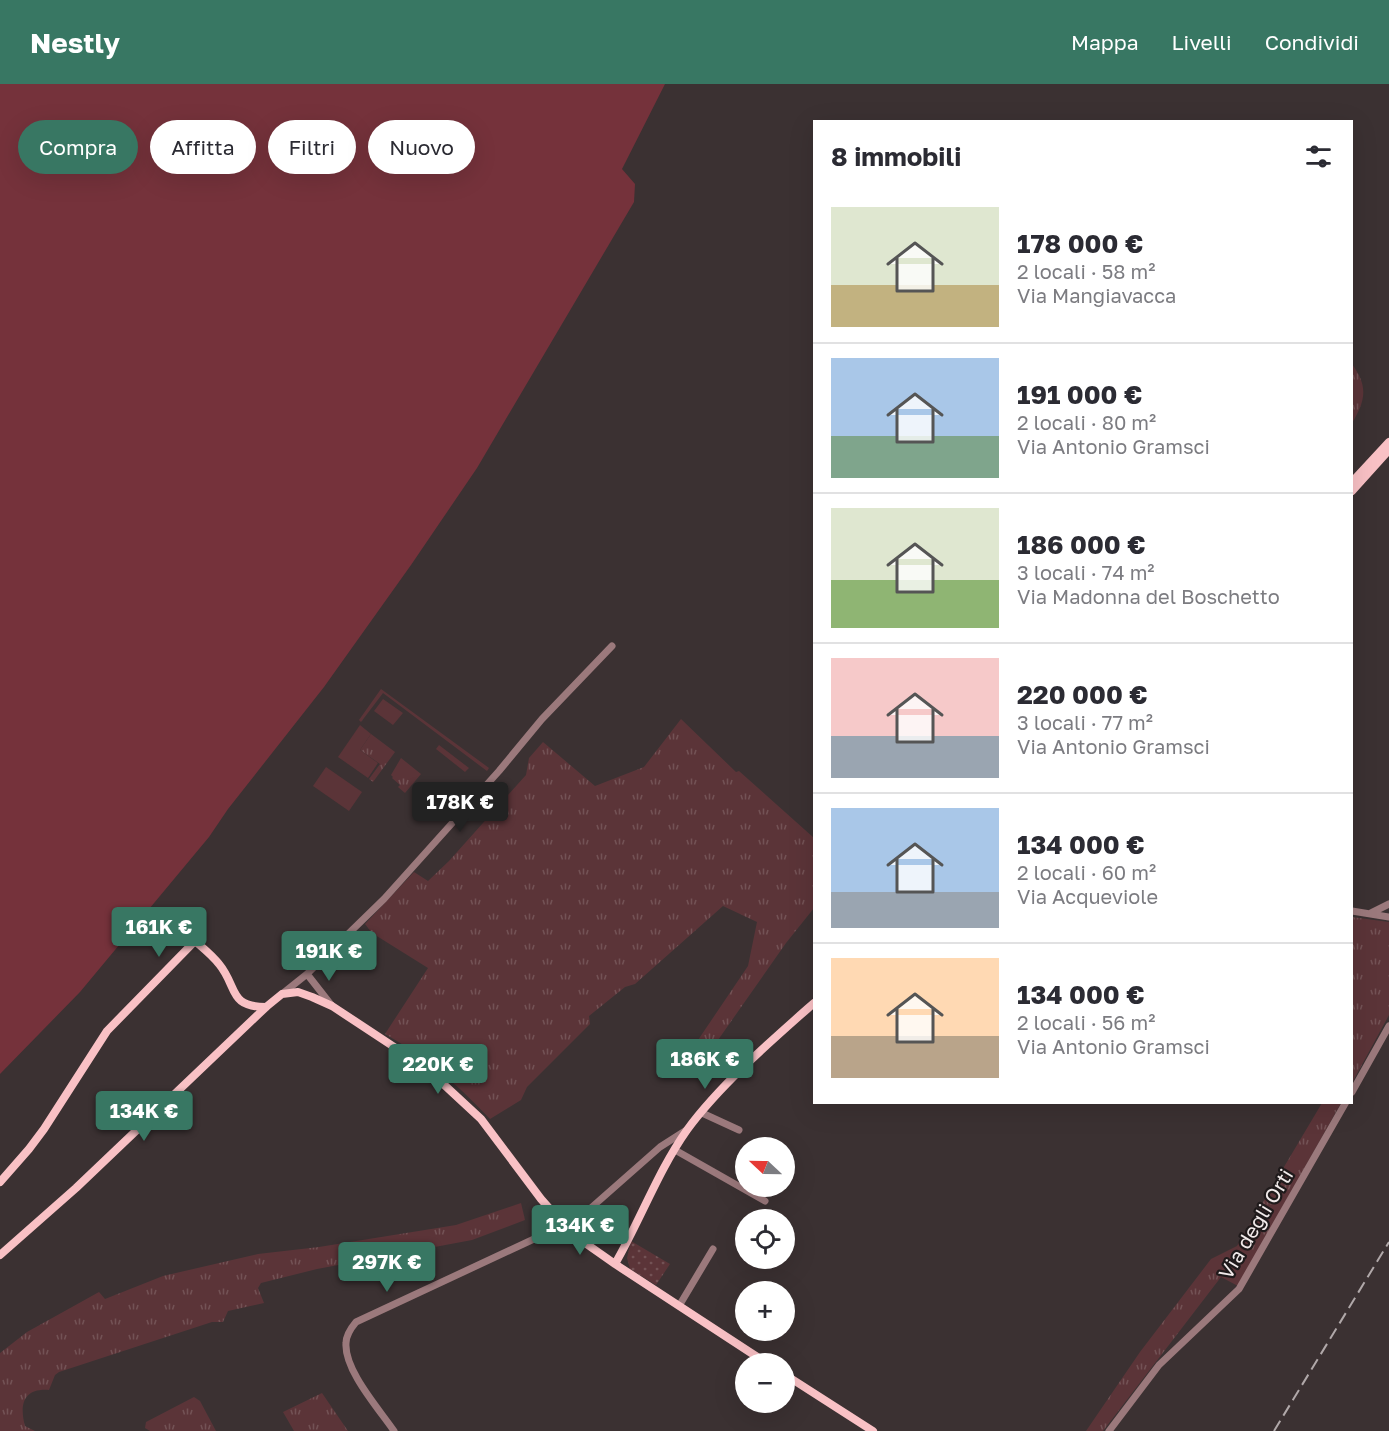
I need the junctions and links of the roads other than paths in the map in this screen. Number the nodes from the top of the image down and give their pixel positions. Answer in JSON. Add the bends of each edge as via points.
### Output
{"nodes":[{"id":1,"x":1389,"y":442,"type":"edge"},
{"id":2,"x":1389,"y":450,"type":"edge"},
{"id":3,"x":1353,"y":481,"type":"edge"},
{"id":4,"x":1353,"y":490,"type":"edge"},
{"id":5,"x":612,"y":646,"type":"dead end"},
{"id":6,"x":1389,"y":904,"type":"edge"},
{"id":7,"x":1353,"y":911,"type":"edge"},
{"id":8,"x":1371,"y":912,"type":"junction"},
{"id":9,"x":1389,"y":917,"type":"edge"},
{"id":10,"x":306,"y":974,"type":"junction"},
{"id":11,"x":282,"y":994,"type":"junction"},
{"id":12,"x":813,"y":1004,"type":"edge"},
{"id":13,"x":332,"y":1005,"type":"junction"},
{"id":14,"x":266,"y":1007,"type":"junction"},
{"id":15,"x":1389,"y":1026,"type":"edge"},
{"id":16,"x":1353,"y":1090,"type":"edge"},
{"id":17,"x":1345,"y":1104,"type":"edge"},
{"id":18,"x":702,"y":1113,"type":"junction"},
{"id":19,"x":687,"y":1130,"type":"junction"},
{"id":20,"x":739,"y":1130,"type":"dead end"},
{"id":21,"x":675,"y":1150,"type":"junction"},
{"id":22,"x":0,"y":1182,"type":"edge"},
{"id":23,"x":765,"y":1201,"type":"dead end"},
{"id":24,"x":575,"y":1222,"type":"dead end"},
{"id":25,"x":564,"y":1225,"type":"junction"},
{"id":26,"x":713,"y":1249,"type":"dead end"},
{"id":27,"x":0,"y":1255,"type":"edge"},
{"id":28,"x":615,"y":1264,"type":"junction"},
{"id":29,"x":679,"y":1306,"type":"junction"},
{"id":30,"x":751,"y":1353,"type":"edge"},
{"id":31,"x":795,"y":1381,"type":"edge"},
{"id":32,"x":394,"y":1431,"type":"edge"},
{"id":33,"x":873,"y":1431,"type":"edge"},
{"id":34,"x":1109,"y":1431,"type":"edge"}],
"edges":[{"from":1,"to":3,"type":"main road"},
{"from":2,"to":4,"type":"main road"},
{"from":5,"to":10,"type":"street","via":[[542,719],[384,899]]},
{"from":6,"to":8,"type":"street"},
{"from":7,"to":8,"type":"street"},
{"from":8,"to":9,"type":"street"},
{"from":10,"to":11,"type":"street"},
{"from":10,"to":13,"type":"street"},
{"from":11,"to":13,"type":"main road","via":[[298,992]]},
{"from":11,"to":14,"type":"main road"},
{"from":12,"to":18,"type":"main road"},
{"from":13,"to":25,"type":"main road","via":[[426,1068],[453,1092],[481,1119]]},
{"from":14,"to":22,"type":"main road","via":[[242,1002],[220,964],[195,941],[107,1031],[44,1129]]},
{"from":14,"to":27,"type":"main road"},
{"from":15,"to":16,"type":"street"},
{"from":17,"to":34,"type":"street","name":"Via degli Orti","via":[[1239,1289],[1159,1365]]},
{"from":18,"to":19,"type":"main road"},
{"from":18,"to":20,"type":"street"},
{"from":19,"to":21,"type":"main road"},
{"from":19,"to":24,"type":"street","via":[[660,1147]]},
{"from":21,"to":23,"type":"street"},
{"from":21,"to":28,"type":"main road"},
{"from":25,"to":28,"type":"main road"},
{"from":25,"to":32,"type":"street","via":[[356,1322],[349,1331],[347,1356]]},
{"from":26,"to":29,"type":"street"},
{"from":28,"to":29,"type":"main road"},
{"from":29,"to":30,"type":"main road"},
{"from":31,"to":33,"type":"main road"}]}
